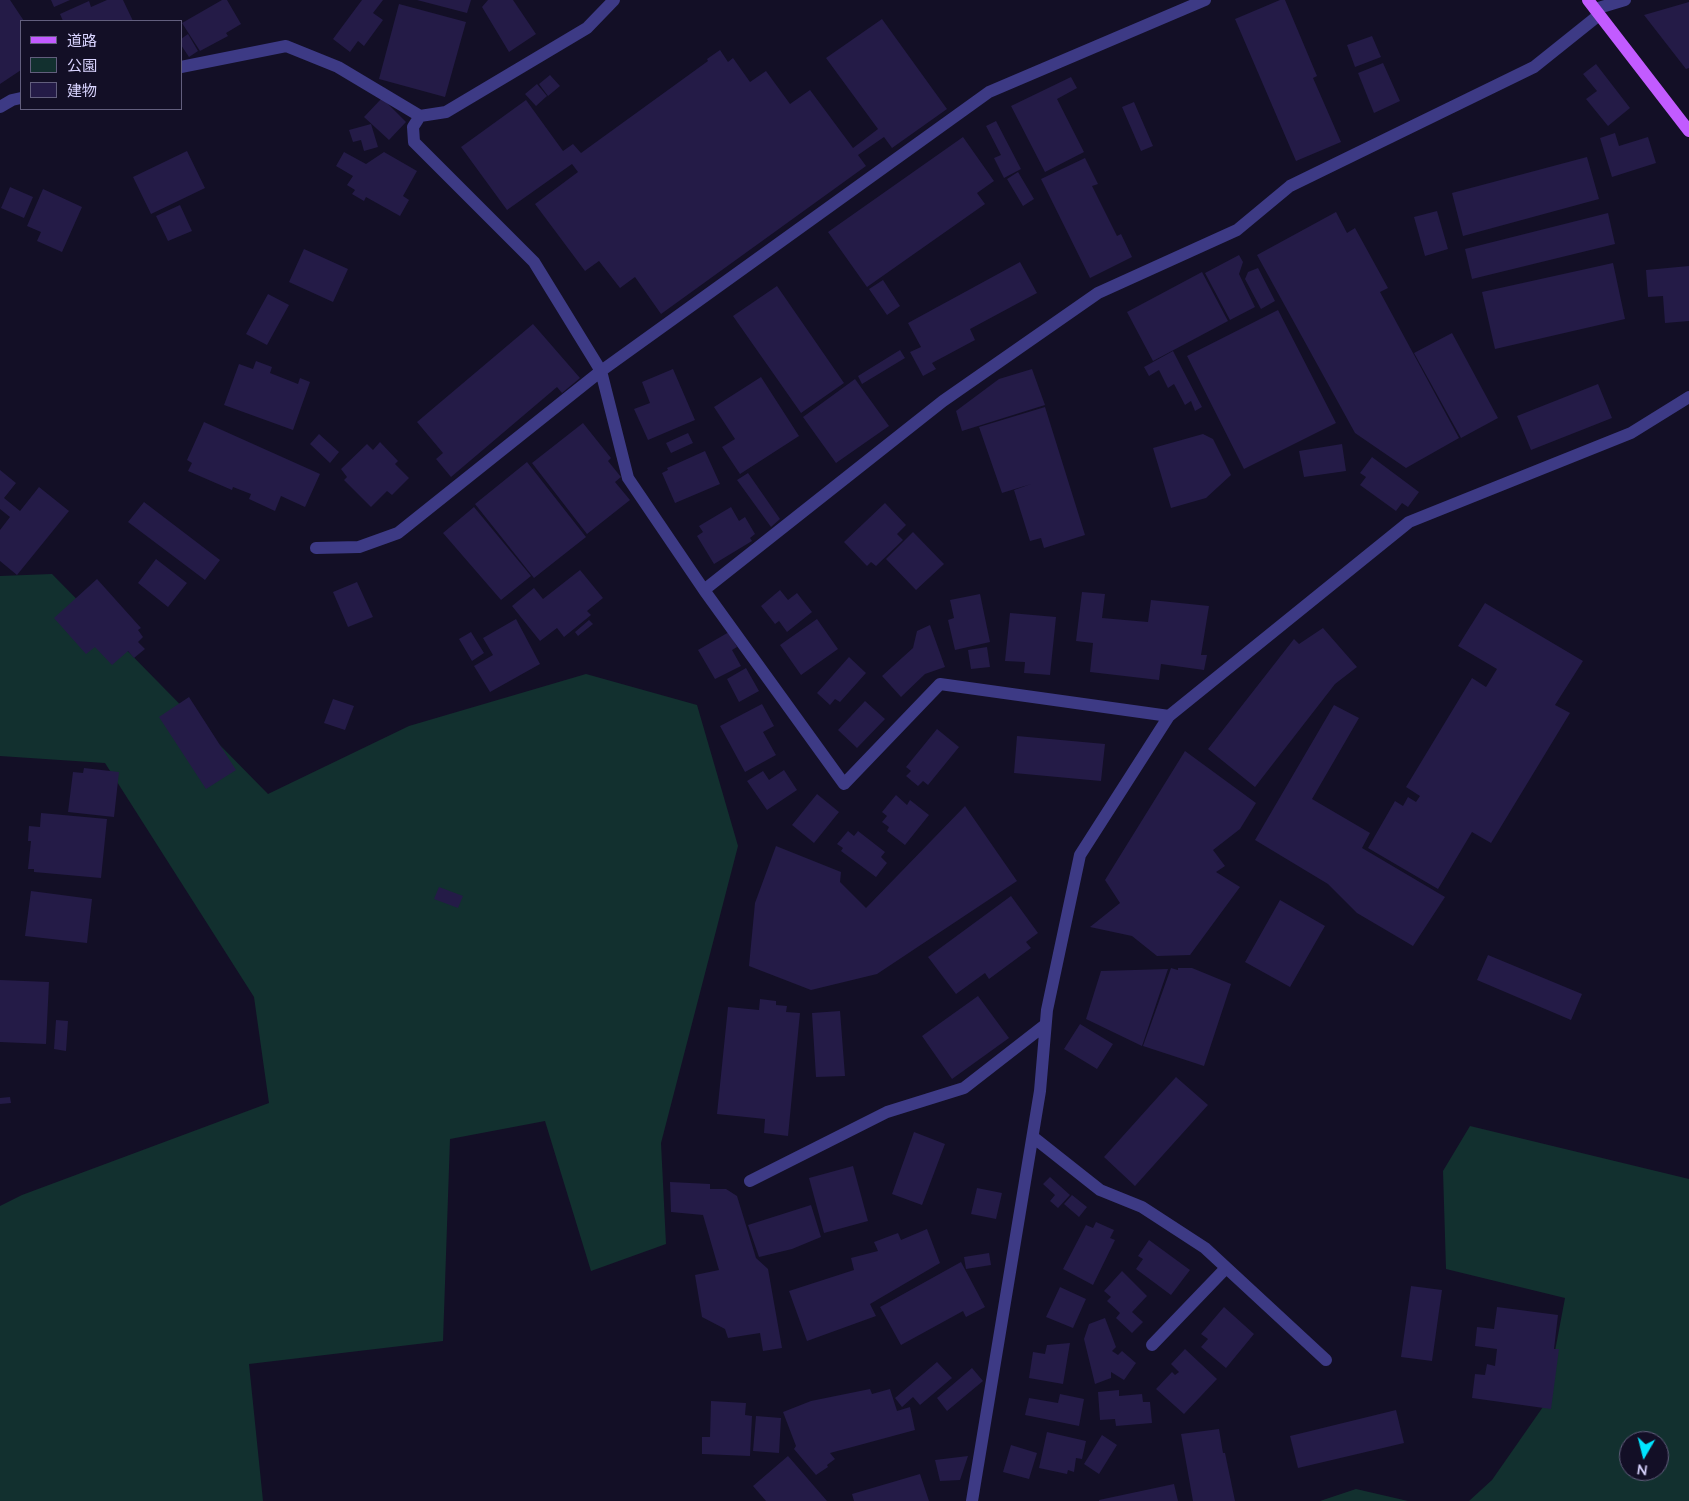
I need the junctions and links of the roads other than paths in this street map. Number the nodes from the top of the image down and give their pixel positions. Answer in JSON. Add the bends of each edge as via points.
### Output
{"nodes":[{"id":1,"x":614,"y":0,"type":"edge"},
{"id":2,"x":1205,"y":0,"type":"edge"},
{"id":3,"x":1625,"y":0,"type":"edge"},
{"id":4,"x":1594,"y":8,"type":"edge"},
{"id":5,"x":182,"y":67,"type":"edge"},
{"id":6,"x":20,"y":98,"type":"edge"},
{"id":7,"x":0,"y":107,"type":"edge"},
{"id":8,"x":420,"y":116,"type":"junction"},
{"id":9,"x":1689,"y":131,"type":"edge"},
{"id":10,"x":600,"y":371,"type":"junction"},
{"id":11,"x":1689,"y":397,"type":"edge"},
{"id":12,"x":316,"y":548,"type":"dead end"},
{"id":13,"x":704,"y":590,"type":"junction"},
{"id":14,"x":1169,"y":716,"type":"junction"},
{"id":15,"x":1045,"y":1025,"type":"junction"},
{"id":16,"x":1033,"y":1137,"type":"junction"},
{"id":17,"x":750,"y":1181,"type":"dead end"},
{"id":18,"x":1226,"y":1268,"type":"junction"},
{"id":19,"x":1152,"y":1345,"type":"dead end"},
{"id":20,"x":1326,"y":1360,"type":"dead end"},
{"id":21,"x":972,"y":1501,"type":"edge"}],
"edges":[{"from":1,"to":8,"type":"street","via":[[579,33],[446,112]]},
{"from":2,"to":10,"type":"street","via":[[989,92]]},
{"from":3,"to":4,"type":"street"},
{"from":4,"to":9,"type":"main road"},
{"from":4,"to":13,"type":"street","via":[[1534,67],[1290,186],[1237,230],[1098,293],[943,402]]},
{"from":5,"to":8,"type":"street","via":[[286,46],[338,67]]},
{"from":6,"to":7,"type":"street"},
{"from":8,"to":10,"type":"street","via":[[413,127],[414,142],[534,262]]},
{"from":10,"to":12,"type":"street","via":[[398,533],[359,547]]},
{"from":10,"to":13,"type":"street","via":[[628,478]]},
{"from":11,"to":14,"type":"street","via":[[1631,433],[1409,522]]},
{"from":13,"to":14,"type":"street","via":[[844,784],[940,684]]},
{"from":14,"to":15,"type":"street","via":[[1080,855]]},
{"from":15,"to":16,"type":"street"},
{"from":15,"to":17,"type":"street","via":[[964,1088],[887,1112]]},
{"from":16,"to":18,"type":"street","via":[[1100,1190],[1142,1207],[1205,1248]]},
{"from":16,"to":21,"type":"street"},
{"from":18,"to":19,"type":"street"},
{"from":18,"to":20,"type":"street"}]}
